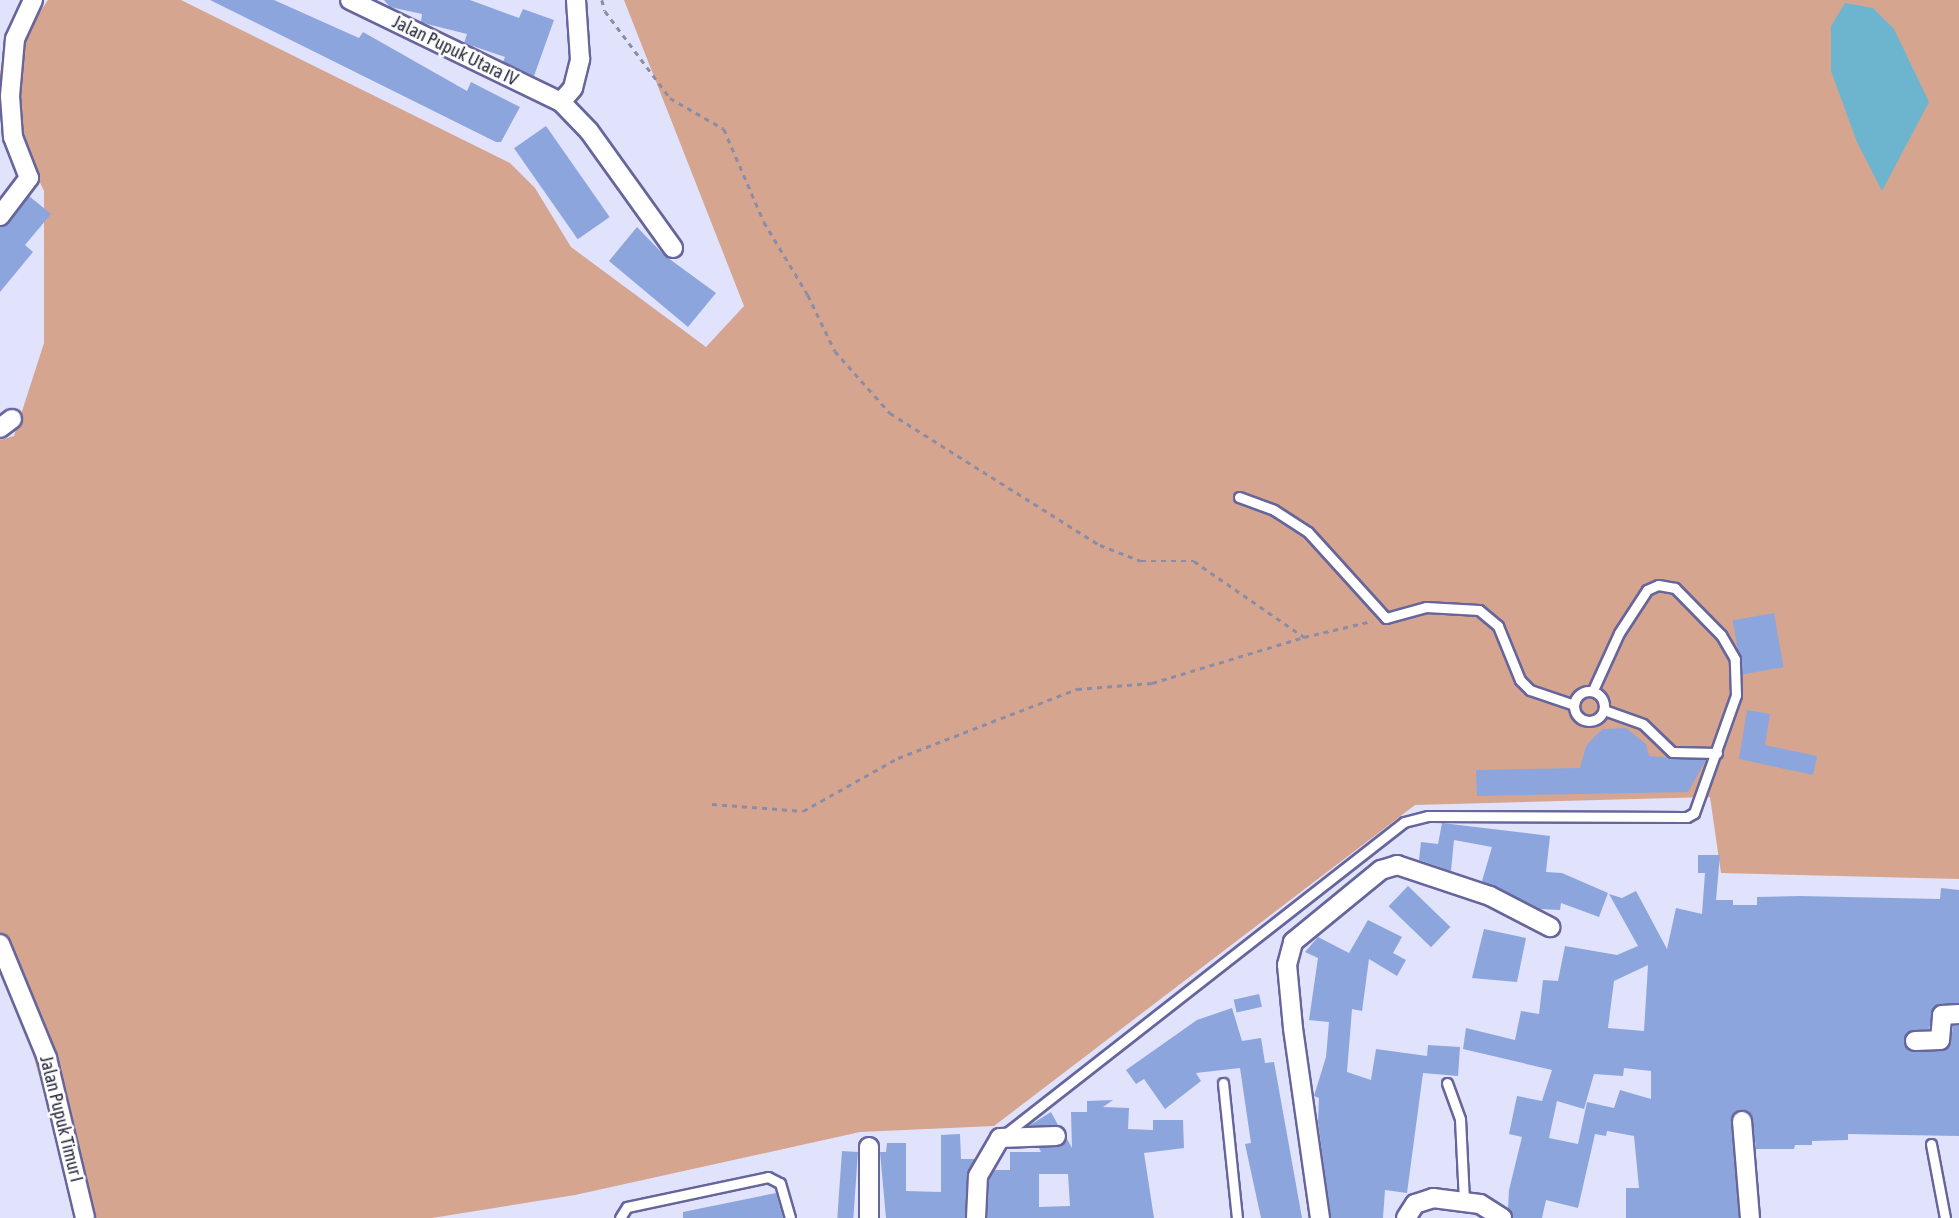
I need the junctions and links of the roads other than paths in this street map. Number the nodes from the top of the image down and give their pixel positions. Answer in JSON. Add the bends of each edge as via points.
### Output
{"nodes":[{"id":1,"x":33,"y":0,"type":"edge"},
{"id":2,"x":350,"y":0,"type":"edge"},
{"id":3,"x":576,"y":0,"type":"edge"},
{"id":4,"x":561,"y":102,"type":"junction"},
{"id":5,"x":0,"y":216,"type":"edge"},
{"id":6,"x":673,"y":248,"type":"dead end"},
{"id":7,"x":1239,"y":497,"type":"dead end"},
{"id":8,"x":1592,"y":690,"type":"junction"},
{"id":9,"x":1574,"y":705,"type":"junction"},
{"id":10,"x":1604,"y":710,"type":"junction"},
{"id":11,"x":1717,"y":753,"type":"junction"},
{"id":12,"x":1550,"y":927,"type":"dead end"},
{"id":13,"x":0,"y":944,"type":"edge"},
{"id":14,"x":1959,"y":1014,"type":"edge"},
{"id":15,"x":1915,"y":1041,"type":"dead end"},
{"id":16,"x":1223,"y":1083,"type":"dead end"},
{"id":17,"x":1447,"y":1083,"type":"dead end"},
{"id":18,"x":1742,"y":1121,"type":"dead end"},
{"id":19,"x":1056,"y":1136,"type":"dead end"},
{"id":20,"x":1000,"y":1138,"type":"junction"},
{"id":21,"x":1931,"y":1144,"type":"dead end"},
{"id":22,"x":869,"y":1147,"type":"dead end"},
{"id":23,"x":1463,"y":1210,"type":"edge"},
{"id":24,"x":85,"y":1218,"type":"edge"},
{"id":25,"x":620,"y":1218,"type":"edge"},
{"id":26,"x":790,"y":1218,"type":"edge"},
{"id":27,"x":869,"y":1218,"type":"edge"},
{"id":28,"x":976,"y":1218,"type":"edge"},
{"id":29,"x":1237,"y":1218,"type":"edge"},
{"id":30,"x":1320,"y":1218,"type":"edge"},
{"id":31,"x":1406,"y":1218,"type":"edge"},
{"id":32,"x":1502,"y":1218,"type":"edge"},
{"id":33,"x":1750,"y":1218,"type":"edge"},
{"id":34,"x":1945,"y":1218,"type":"edge"}],
"edges":[{"from":1,"to":5,"type":"street","via":[[15,39],[10,96],[13,137],[29,178]]},
{"from":2,"to":4,"type":"street","name":"Jalan Pupuk Utara IV"},
{"from":3,"to":4,"type":"street","via":[[580,59],[573,88]]},
{"from":4,"to":6,"type":"street","via":[[589,131]]},
{"from":7,"to":9,"type":"lane","via":[[1274,510],[1308,532],[1385,618],[1426,607],[1479,610],[1498,626],[1520,680],[1530,690]]},
{"from":8,"to":9,"type":"lane","via":[[1580,694]]},
{"from":8,"to":10,"type":"lane","via":[[1605,702]]},
{"from":8,"to":11,"type":"lane","via":[[1619,633],[1647,590],[1658,585],[1675,588],[1721,635],[1735,659],[1736,695]]},
{"from":9,"to":10,"type":"lane","via":[[1584,720],[1596,720]]},
{"from":10,"to":11,"type":"lane","via":[[1643,724],[1672,752]]},
{"from":11,"to":20,"type":"lane","via":[[1694,813],[1686,817],[1428,816],[1404,822]]},
{"from":12,"to":30,"type":"street","via":[[1490,896],[1397,865],[1381,870],[1293,942],[1287,965]]},
{"from":13,"to":24,"type":"street","name":"Jalan Pupuk Timur I","via":[[47,1058]]},
{"from":14,"to":15,"type":"street","via":[[1942,1015],[1940,1040]]},
{"from":16,"to":29,"type":"lane"},
{"from":17,"to":23,"type":"lane","via":[[1460,1119]]},
{"from":18,"to":33,"type":"street"},
{"from":19,"to":20,"type":"street"},
{"from":20,"to":28,"type":"street","via":[[978,1175]]},
{"from":21,"to":34,"type":"lane"},
{"from":22,"to":27,"type":"street"},
{"from":23,"to":31,"type":"street","via":[[1423,1199]]},
{"from":23,"to":32,"type":"street","via":[[1488,1207]]},
{"from":25,"to":26,"type":"lane","via":[[627,1207],[768,1177],[780,1183]]}]}
